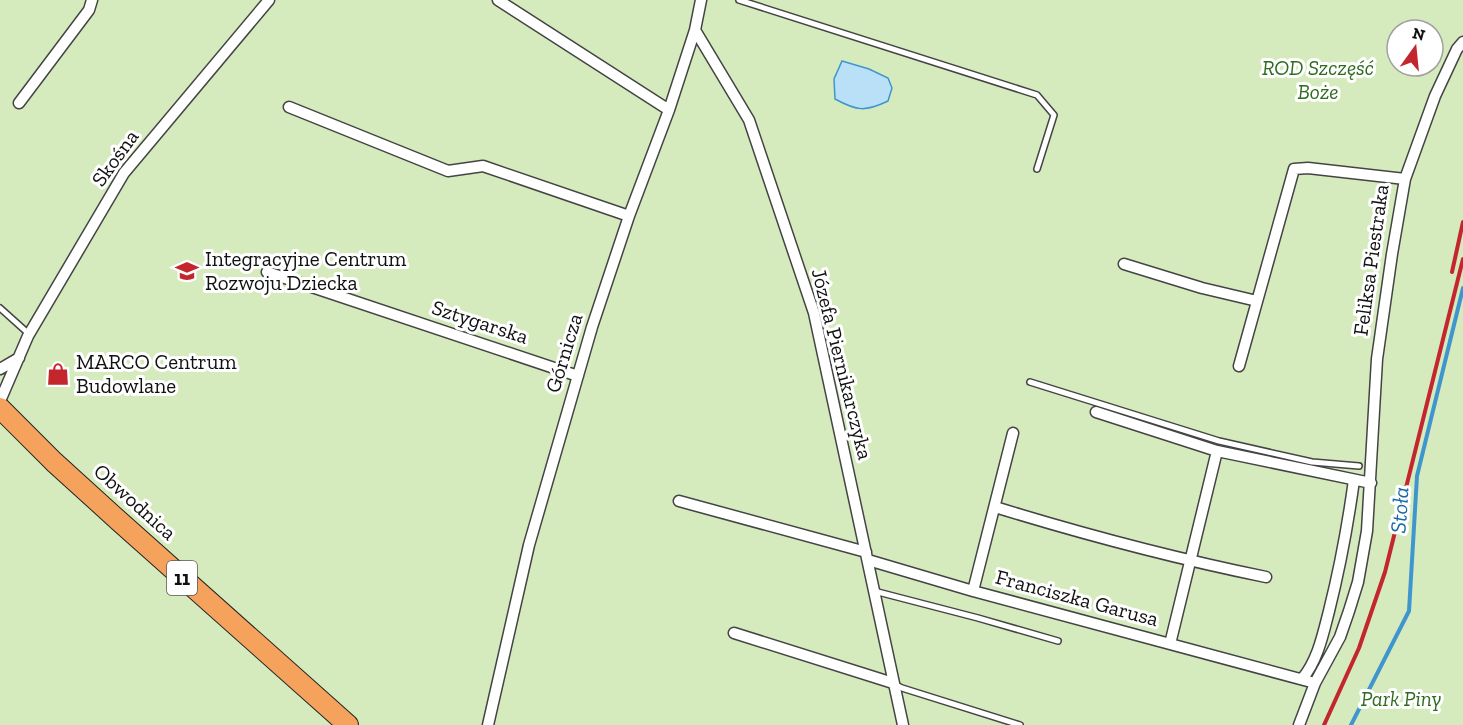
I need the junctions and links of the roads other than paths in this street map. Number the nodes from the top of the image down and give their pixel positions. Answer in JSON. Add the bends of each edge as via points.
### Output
{"nodes":[{"id":1,"x":92,"y":0,"type":"edge"},
{"id":2,"x":269,"y":0,"type":"edge"},
{"id":3,"x":498,"y":0,"type":"edge"},
{"id":4,"x":701,"y":0,"type":"edge"},
{"id":5,"x":739,"y":0,"type":"edge"},
{"id":6,"x":695,"y":30,"type":"junction"},
{"id":7,"x":1463,"y":42,"type":"edge"},
{"id":8,"x":19,"y":103,"type":"dead end"},
{"id":9,"x":290,"y":107,"type":"dead end"},
{"id":10,"x":669,"y":110,"type":"junction"},
{"id":11,"x":1037,"y":169,"type":"dead end"},
{"id":12,"x":1406,"y":179,"type":"junction"},
{"id":13,"x":629,"y":216,"type":"junction"},
{"id":14,"x":1125,"y":264,"type":"dead end"},
{"id":15,"x":267,"y":272,"type":"dead end"},
{"id":16,"x":1257,"y":301,"type":"junction"},
{"id":17,"x":0,"y":308,"type":"edge"},
{"id":18,"x":29,"y":334,"type":"junction"},
{"id":19,"x":19,"y":358,"type":"junction"},
{"id":20,"x":1239,"y":366,"type":"dead end"},
{"id":21,"x":0,"y":369,"type":"edge"},
{"id":22,"x":578,"y":376,"type":"junction"},
{"id":23,"x":1030,"y":382,"type":"dead end"},
{"id":24,"x":0,"y":400,"type":"edge"},
{"id":25,"x":1096,"y":412,"type":"dead end"},
{"id":26,"x":5,"y":417,"type":"edge"},
{"id":27,"x":1013,"y":433,"type":"dead end"},
{"id":28,"x":1218,"y":446,"type":"junction"},
{"id":29,"x":1359,"y":466,"type":"dead end"},
{"id":30,"x":1354,"y":480,"type":"junction"},
{"id":31,"x":1371,"y":483,"type":"junction"},
{"id":32,"x":679,"y":501,"type":"dead end"},
{"id":33,"x":995,"y":507,"type":"junction"},
{"id":34,"x":867,"y":556,"type":"junction"},
{"id":35,"x":1191,"y":561,"type":"junction"},
{"id":36,"x":1266,"y":577,"type":"dead end"},
{"id":37,"x":874,"y":591,"type":"junction"},
{"id":38,"x":973,"y":591,"type":"junction"},
{"id":39,"x":734,"y":633,"type":"dead end"},
{"id":40,"x":1058,"y":641,"type":"dead end"},
{"id":41,"x":1170,"y":644,"type":"junction"},
{"id":42,"x":1302,"y":679,"type":"junction"},
{"id":43,"x":893,"y":683,"type":"junction"},
{"id":44,"x":1316,"y":683,"type":"junction"},
{"id":45,"x":348,"y":725,"type":"edge"},
{"id":46,"x":488,"y":725,"type":"edge"},
{"id":47,"x":903,"y":725,"type":"edge"},
{"id":48,"x":1020,"y":725,"type":"edge"},
{"id":49,"x":1299,"y":725,"type":"edge"}],
"edges":[{"from":1,"to":8,"type":"street","via":[[89,10]]},
{"from":2,"to":18,"type":"street","name":"Skośna","via":[[124,173]]},
{"from":3,"to":10,"type":"street"},
{"from":4,"to":6,"type":"street","name":"Górnicza"},
{"from":5,"to":11,"type":"lane","via":[[1037,95],[1054,115]]},
{"from":6,"to":10,"type":"street","name":"Górnicza"},
{"from":6,"to":34,"type":"street","name":"Józefa Piernikarczyka","via":[[749,120],[814,313]]},
{"from":7,"to":12,"type":"street","via":[[1435,96]]},
{"from":9,"to":13,"type":"street","via":[[448,171],[483,166]]},
{"from":10,"to":13,"type":"street","name":"Górnicza"},
{"from":12,"to":16,"type":"street","name":"Feliksa Piestraka","via":[[1294,169]]},
{"from":12,"to":31,"type":"street","name":"Feliksa Piestraka","via":[[1377,359]]},
{"from":13,"to":22,"type":"street","name":"Górnicza"},
{"from":14,"to":16,"type":"street","via":[[1192,286]]},
{"from":15,"to":22,"type":"street","name":"Sztygarska"},
{"from":16,"to":20,"type":"street","name":"Feliksa Piestraka"},
{"from":17,"to":18,"type":"lane"},
{"from":18,"to":19,"type":"street","name":"Skośna"},
{"from":19,"to":21,"type":"street"},
{"from":19,"to":24,"type":"street","name":"Skośna"},
{"from":22,"to":46,"type":"street","name":"Górnicza","via":[[529,545]]},
{"from":23,"to":28,"type":"lane"},
{"from":25,"to":28,"type":"street"},
{"from":26,"to":45,"type":"highway","name":"Obwodnica","number":"11"},
{"from":27,"to":33,"type":"street","name":"Franciszka Garusa"},
{"from":28,"to":29,"type":"lane"},
{"from":28,"to":30,"type":"street"},
{"from":28,"to":35,"type":"street","name":"Franciszka Garusa"},
{"from":30,"to":31,"type":"street"},
{"from":30,"to":42,"type":"street","via":[[1344,548],[1326,621],[1311,667]]},
{"from":31,"to":44,"type":"street","name":"Feliksa Piestraka","via":[[1358,582],[1340,637]]},
{"from":32,"to":34,"type":"street","name":"Franciszka Garusa"},
{"from":33,"to":35,"type":"street"},
{"from":33,"to":38,"type":"street","name":"Franciszka Garusa"},
{"from":34,"to":37,"type":"street","name":"Józefa Piernikarczyka"},
{"from":34,"to":38,"type":"street","name":"Franciszka Garusa"},
{"from":35,"to":36,"type":"street"},
{"from":35,"to":41,"type":"street","name":"Franciszka Garusa"},
{"from":37,"to":40,"type":"lane"},
{"from":37,"to":43,"type":"street","name":"Józefa Piernikarczyka"},
{"from":38,"to":41,"type":"street","name":"Franciszka Garusa"},
{"from":39,"to":43,"type":"street"},
{"from":41,"to":42,"type":"street","name":"Franciszka Garusa"},
{"from":42,"to":44,"type":"street","name":"Franciszka Garusa"},
{"from":43,"to":47,"type":"street","name":"Józefa Piernikarczyka"},
{"from":43,"to":48,"type":"lane"},
{"from":44,"to":49,"type":"street"}]}
